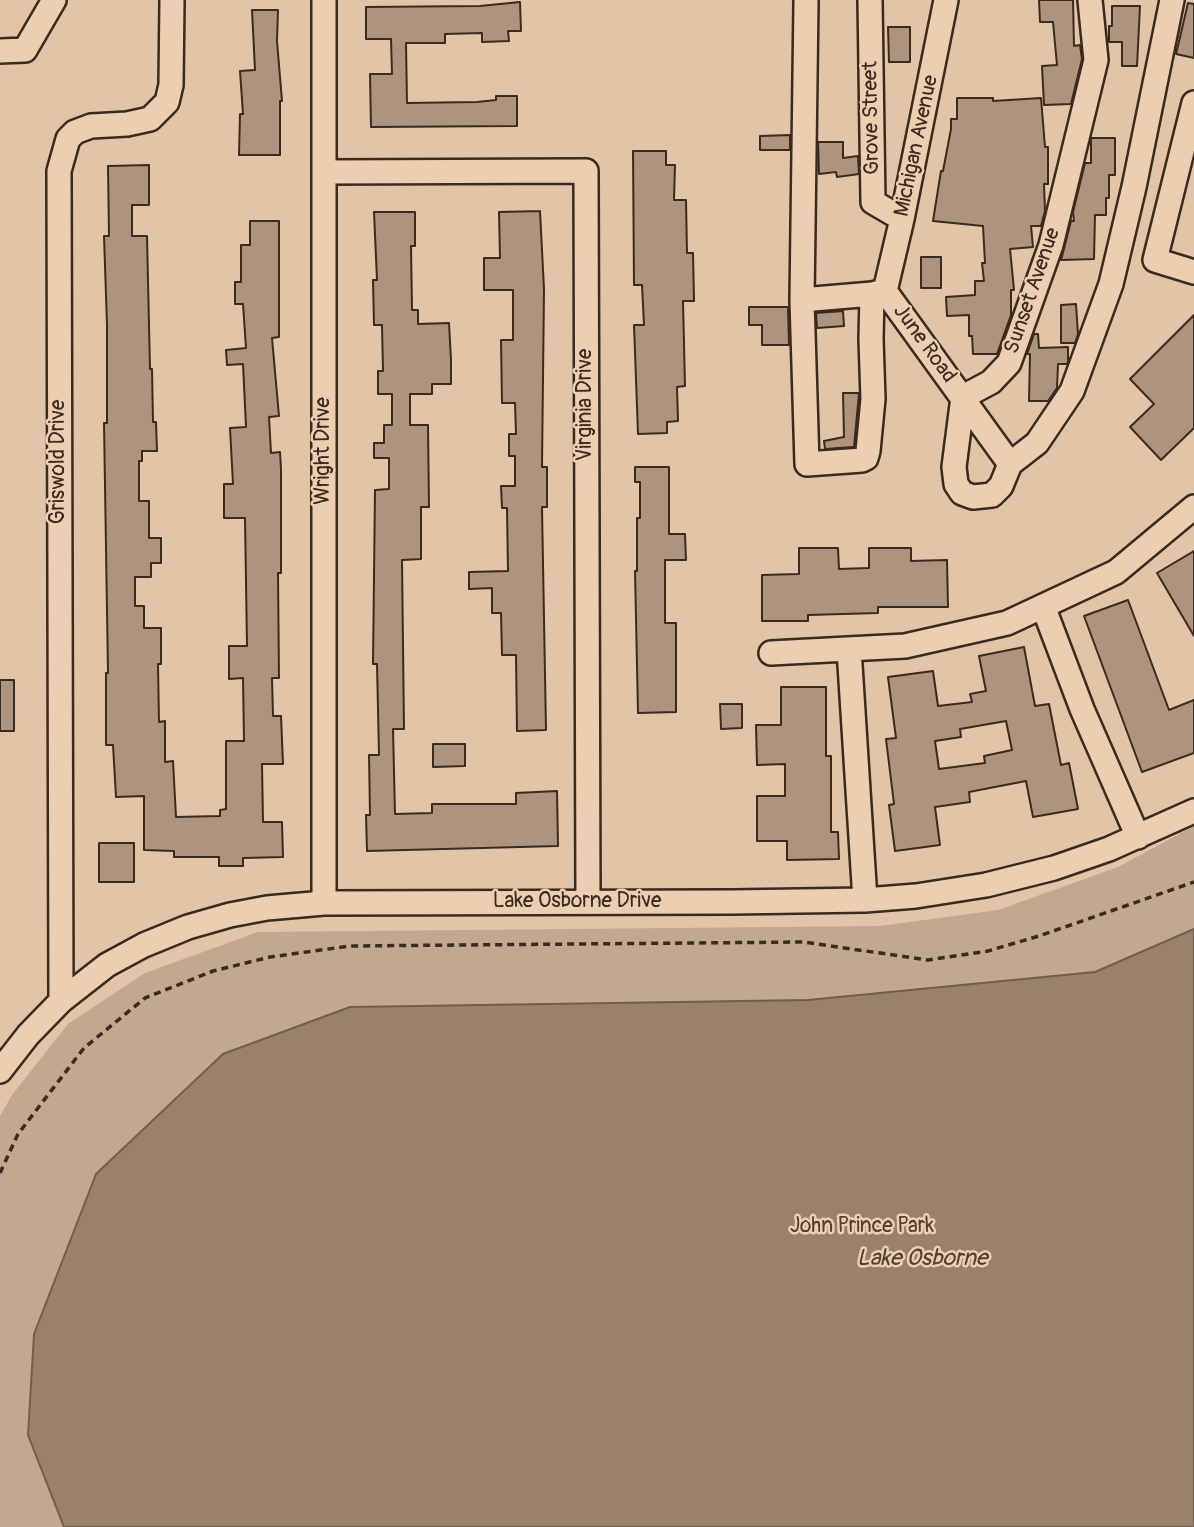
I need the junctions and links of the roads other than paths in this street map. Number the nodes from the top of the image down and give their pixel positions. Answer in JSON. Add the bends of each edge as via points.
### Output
{"nodes":[{"id":1,"x":54,"y":0,"type":"edge"},
{"id":2,"x":172,"y":0,"type":"edge"},
{"id":3,"x":324,"y":0,"type":"edge"},
{"id":4,"x":870,"y":0,"type":"edge"},
{"id":5,"x":946,"y":0,"type":"edge"},
{"id":6,"x":1090,"y":0,"type":"edge"},
{"id":7,"x":1171,"y":0,"type":"edge"},
{"id":8,"x":806,"y":2,"type":"dead end"},
{"id":9,"x":0,"y":51,"type":"edge"},
{"id":10,"x":1194,"y":103,"type":"edge"},
{"id":11,"x":1194,"y":153,"type":"edge"},
{"id":12,"x":324,"y":172,"type":"junction"},
{"id":13,"x":1168,"y":210,"type":"junction"},
{"id":14,"x":902,"y":219,"type":"junction"},
{"id":15,"x":1194,"y":272,"type":"edge"},
{"id":16,"x":878,"y":293,"type":"junction"},
{"id":17,"x":802,"y":300,"type":"junction"},
{"id":18,"x":963,"y":397,"type":"junction"},
{"id":19,"x":1010,"y":464,"type":"junction"},
{"id":20,"x":1194,"y":508,"type":"edge"},
{"id":21,"x":1043,"y":606,"type":"junction"},
{"id":22,"x":849,"y":649,"type":"junction"},
{"id":23,"x":771,"y":653,"type":"dead end"},
{"id":24,"x":1194,"y":811,"type":"edge"},
{"id":25,"x":1138,"y":838,"type":"junction"},
{"id":26,"x":865,"y":900,"type":"junction"},
{"id":27,"x":588,"y":901,"type":"junction"},
{"id":28,"x":324,"y":903,"type":"junction"},
{"id":29,"x":61,"y":1001,"type":"junction"},
{"id":30,"x":0,"y":1070,"type":"edge"}],
"edges":[{"from":1,"to":9,"type":"street","via":[[25,50]]},
{"from":2,"to":29,"type":"street","name":"Griswold Drive","via":[[167,102],[150,119],[75,132],[68,139],[59,171]]},
{"from":3,"to":12,"type":"street","name":"Wright Drive"},
{"from":4,"to":14,"type":"street","name":"Grove Street","via":[[873,202]]},
{"from":5,"to":14,"type":"street","name":"Michigan Avenue"},
{"from":6,"to":18,"type":"street","name":"Sunset Avenue","via":[[1096,60],[1051,245],[1009,363],[991,382]]},
{"from":7,"to":19,"type":"street","via":[[1108,296],[1072,391],[1037,443]]},
{"from":8,"to":17,"type":"street"},
{"from":10,"to":13,"type":"street"},
{"from":11,"to":13,"type":"street"},
{"from":12,"to":27,"type":"street","name":"Virginia Drive","via":[[586,171]]},
{"from":12,"to":28,"type":"street","name":"Wright Drive"},
{"from":13,"to":15,"type":"street","via":[[1155,260]]},
{"from":14,"to":16,"type":"street","name":"Michigan Avenue"},
{"from":16,"to":17,"type":"street","name":"June Road"},
{"from":16,"to":17,"type":"street","name":"Michigan Avenue","via":[[870,339],[873,399],[869,451],[862,460],[807,464]]},
{"from":16,"to":18,"type":"street","name":"June Road"},
{"from":18,"to":19,"type":"street","name":"June Road"},
{"from":18,"to":19,"type":"street","via":[[954,467],[962,493],[992,495]]},
{"from":20,"to":21,"type":"street","via":[[1116,572]]},
{"from":21,"to":22,"type":"street","via":[[1007,622],[918,643]]},
{"from":21,"to":25,"type":"street"},
{"from":22,"to":23,"type":"street"},
{"from":22,"to":26,"type":"street"},
{"from":24,"to":25,"type":"street","name":"Lake Osborne Drive"},
{"from":25,"to":26,"type":"street","name":"Lake Osborne Drive","via":[[1054,868],[986,885]]},
{"from":26,"to":27,"type":"street","name":"Lake Osborne Drive"},
{"from":27,"to":28,"type":"street","name":"Lake Osborne Drive"},
{"from":28,"to":29,"type":"street","name":"Lake Osborne Drive","via":[[267,908],[188,927],[107,965]]},
{"from":29,"to":30,"type":"street","name":"Lake Osborne Drive"}]}
